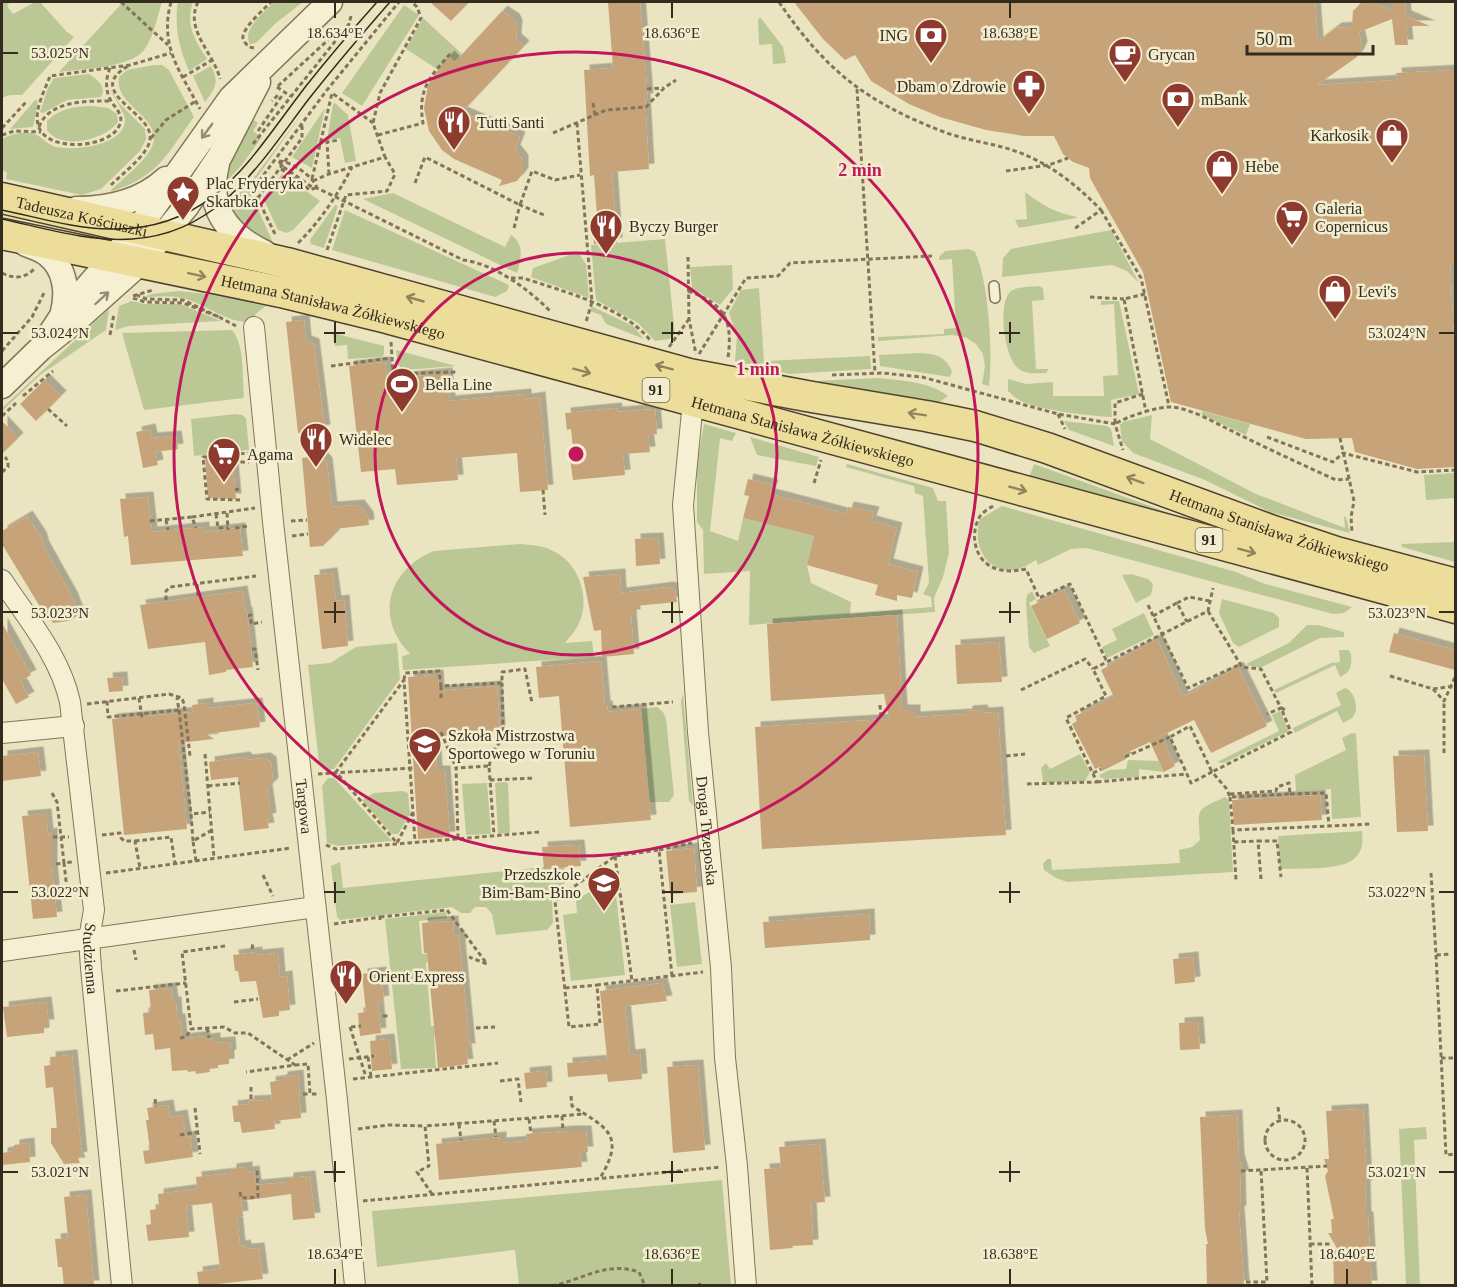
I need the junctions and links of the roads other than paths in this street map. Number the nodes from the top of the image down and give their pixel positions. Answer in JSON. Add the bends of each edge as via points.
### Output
{"nodes":[{"id":1,"x":330,"y":2,"type":"edge"},
{"id":2,"x":262,"y":55,"type":"junction"},
{"id":3,"x":220,"y":156,"type":"junction"},
{"id":4,"x":184,"y":164,"type":"junction"},
{"id":5,"x":20,"y":201,"type":"edge"},
{"id":6,"x":151,"y":231,"type":"junction"},
{"id":7,"x":4,"y":235,"type":"edge"},
{"id":8,"x":289,"y":248,"type":"junction"},
{"id":9,"x":126,"y":260,"type":"junction"},
{"id":10,"x":994,"y":286,"type":"dead end"},
{"id":11,"x":994,"y":298,"type":"dead end"},
{"id":12,"x":62,"y":316,"type":"junction"},
{"id":13,"x":247,"y":327,"type":"road end"},
{"id":14,"x":505,"y":337,"type":"junction"},
{"id":15,"x":41,"y":348,"type":"junction"},
{"id":16,"x":2,"y":386,"type":"edge"},
{"id":17,"x":695,"y":388,"type":"junction"},
{"id":18,"x":2,"y":580,"type":"edge"},
{"id":19,"x":1455,"y":584,"type":"edge"},
{"id":20,"x":1455,"y":608,"type":"edge"},
{"id":21,"x":74,"y":726,"type":"junction"},
{"id":22,"x":2,"y":734,"type":"edge"},
{"id":23,"x":315,"y":907,"type":"junction"},
{"id":24,"x":89,"y":939,"type":"junction"},
{"id":25,"x":2,"y":951,"type":"edge"},
{"id":26,"x":122,"y":1286,"type":"edge"},
{"id":27,"x":355,"y":1286,"type":"edge"},
{"id":28,"x":746,"y":1286,"type":"edge"}],
"edges":[{"from":1,"to":2,"type":"street"},
{"from":2,"to":3,"type":"street"},
{"from":2,"to":4,"type":"street","one_way":true},
{"from":3,"to":6,"type":"street","via":[[186,207]]},
{"from":3,"to":8,"type":"street","via":[[213,187],[222,218],[246,243]]},
{"from":4,"to":5,"type":"street","via":[[133,200],[99,209],[77,210]]},
{"from":4,"to":6,"type":"street"},
{"from":5,"to":6,"type":"main road","name":"Tadeusza Kościuszki"},
{"from":6,"to":8,"type":"main road","name":"Hetmana Stanisława Żółkiewskiego"},
{"from":6,"to":9,"type":"street"},
{"from":7,"to":9,"type":"main road","name":"Tadeusza Kościuszki"},
{"from":7,"to":12,"type":"street","via":[[44,252],[54,261],[65,286]]},
{"from":14,"to":8,"type":"main road","name":"Hetmana Stanisława Żółkiewskiego","number":"91","one_way":true},
{"from":9,"to":12,"type":"street"},
{"from":9,"to":14,"type":"main road","name":"Hetmana Stanisława Żółkiewskiego","number":"91","one_way":true,"via":[[281,291],[387,318]]},
{"from":15,"to":9,"type":"street","one_way":true,"via":[[75,321]]},
{"from":10,"to":11,"type":"lane"},
{"from":12,"to":15,"type":"street"},
{"from":13,"to":23,"type":"street","name":"Targowa","via":[[271,504]]},
{"from":14,"to":17,"type":"main road","name":"Hetmana Stanisława Żółkiewskiego","number":"91"},
{"from":15,"to":16,"type":"street"},
{"from":19,"to":17,"type":"main road","name":"Hetmana Stanisława Żółkiewskiego","number":"91","one_way":true,"via":[[1304,542],[1047,448],[975,426],[797,395]]},
{"from":17,"to":20,"type":"main road","name":"Hetmana Stanisława Żółkiewskiego","number":"91","one_way":true},
{"from":17,"to":28,"type":"street","name":"Droga Trzeposka","via":[[684,516],[699,743]]},
{"from":18,"to":21,"type":"street","name":"Studzienna","via":[[61,671]]},
{"from":21,"to":22,"type":"street"},
{"from":21,"to":24,"type":"street","name":"Studzienna","via":[[95,868]]},
{"from":23,"to":24,"type":"street"},
{"from":23,"to":27,"type":"street","name":"Targowa"},
{"from":24,"to":25,"type":"street"},
{"from":24,"to":26,"type":"street","name":"Studzienna"}]}
